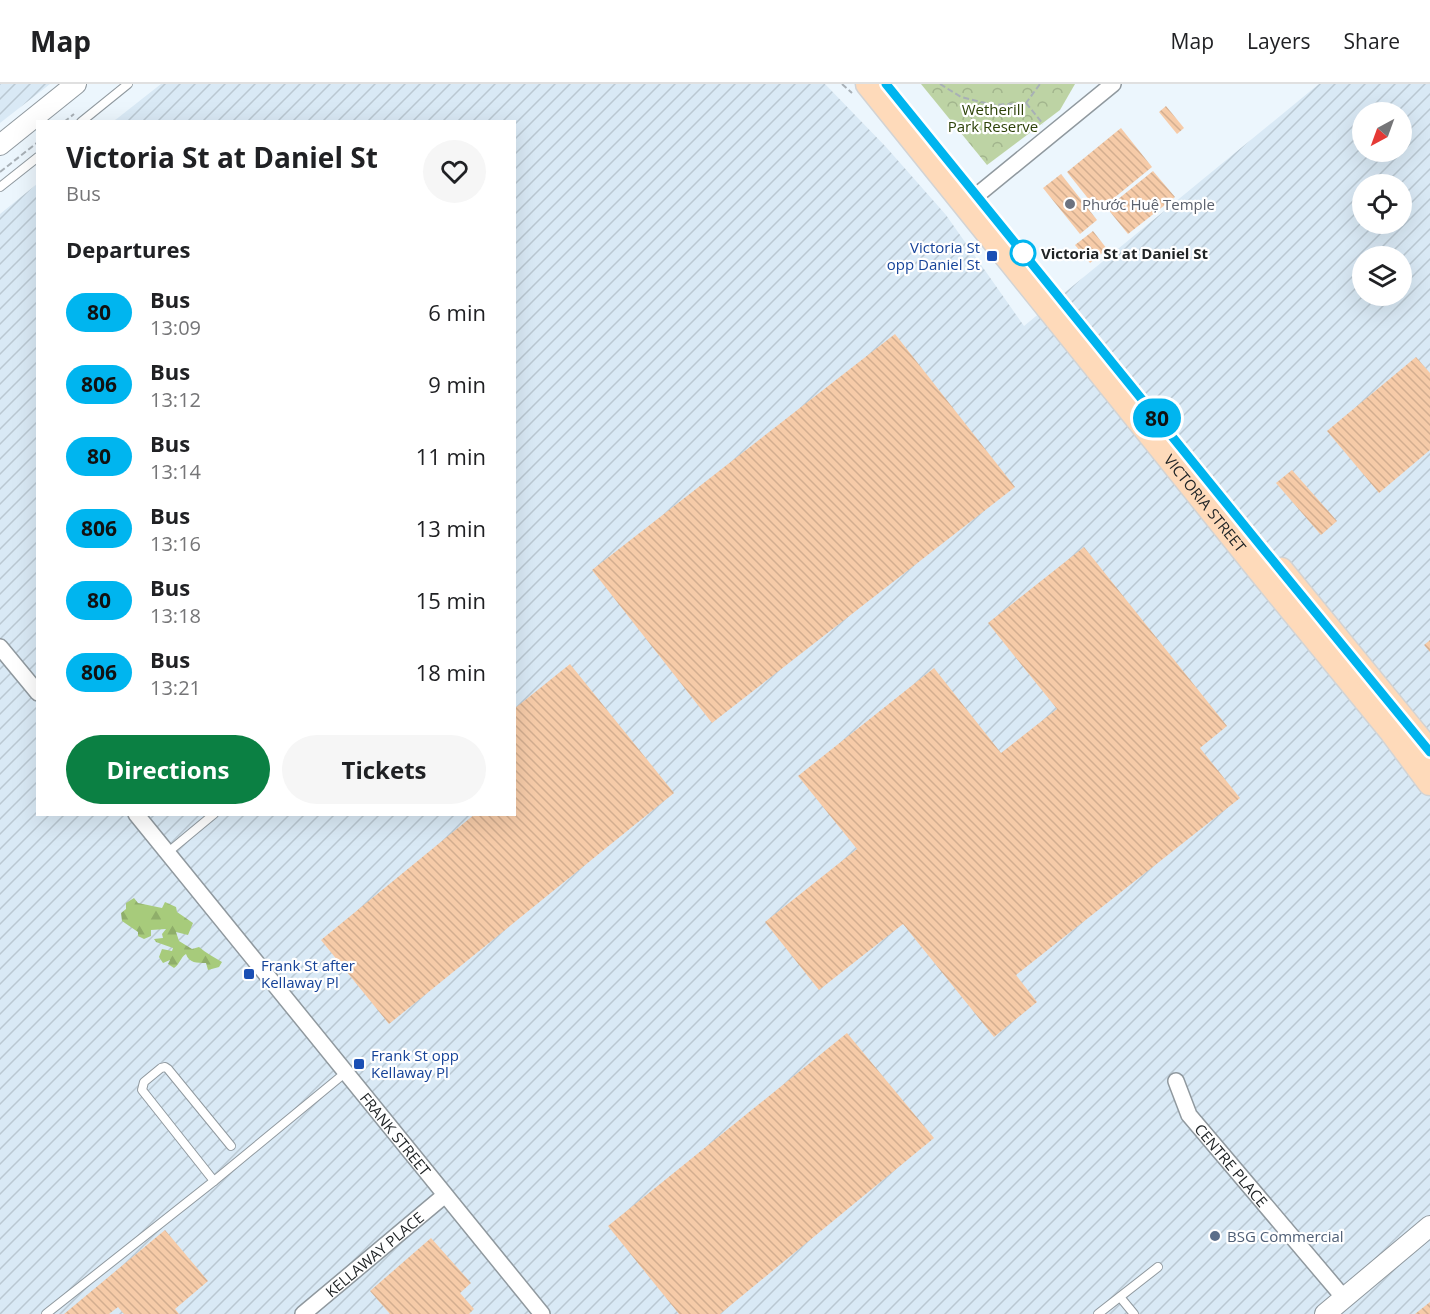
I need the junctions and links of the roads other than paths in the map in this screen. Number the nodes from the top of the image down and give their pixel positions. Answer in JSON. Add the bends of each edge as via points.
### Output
{"nodes":[{"id":1,"x":76,"y":84,"type":"edge"},
{"id":2,"x":128,"y":84,"type":"edge"},
{"id":3,"x":868,"y":84,"type":"edge"},
{"id":4,"x":886,"y":84,"type":"edge"},
{"id":5,"x":1113,"y":84,"type":"edge"},
{"id":6,"x":83,"y":120,"type":"edge"},
{"id":7,"x":0,"y":145,"type":"edge"},
{"id":8,"x":36,"y":159,"type":"edge"},
{"id":9,"x":0,"y":187,"type":"edge"},
{"id":10,"x":976,"y":196,"type":"junction"},
{"id":11,"x":0,"y":647,"type":"edge"},
{"id":12,"x":36,"y":687,"type":"edge"},
{"id":13,"x":1430,"y":752,"type":"edge"},
{"id":14,"x":1430,"y":783,"type":"edge"},
{"id":15,"x":138,"y":816,"type":"edge"},
{"id":16,"x":210,"y":816,"type":"edge"},
{"id":17,"x":167,"y":853,"type":"junction"},
{"id":18,"x":345,"y":1073,"type":"junction"},
{"id":19,"x":1176,"y":1081,"type":"dead end"},
{"id":20,"x":231,"y":1146,"type":"dead end"},
{"id":21,"x":214,"y":1181,"type":"junction"},
{"id":22,"x":445,"y":1195,"type":"junction"},
{"id":23,"x":1430,"y":1226,"type":"edge"},
{"id":24,"x":1158,"y":1268,"type":"dead end"},
{"id":25,"x":1120,"y":1297,"type":"junction"},
{"id":26,"x":1344,"y":1298,"type":"junction"},
{"id":27,"x":46,"y":1314,"type":"edge"},
{"id":28,"x":303,"y":1314,"type":"edge"},
{"id":29,"x":542,"y":1314,"type":"edge"},
{"id":30,"x":1098,"y":1314,"type":"edge"},
{"id":31,"x":1134,"y":1314,"type":"edge"},
{"id":32,"x":1325,"y":1314,"type":"edge"}],
"edges":[{"from":1,"to":7,"type":"street"},
{"from":2,"to":6,"type":"lane"},
{"from":3,"to":14,"type":"main road","name":"VICTORIA STREET"},
{"from":4,"to":10,"type":"main road","name":"VICTORIA STREET"},
{"from":5,"to":10,"type":"street"},
{"from":8,"to":9,"type":"lane"},
{"from":10,"to":13,"type":"main road","name":"VICTORIA STREET"},
{"from":11,"to":12,"type":"street"},
{"from":15,"to":17,"type":"street","name":"FRANK STREET"},
{"from":16,"to":17,"type":"lane"},
{"from":17,"to":18,"type":"street","name":"FRANK STREET"},
{"from":18,"to":21,"type":"lane"},
{"from":18,"to":22,"type":"street","name":"FRANK STREET"},
{"from":19,"to":26,"type":"street","name":"CENTRE PLACE","via":[[1189,1115]]},
{"from":20,"to":21,"type":"lane","via":[[168,1069],[161,1068],[144,1082],[142,1090]]},
{"from":21,"to":27,"type":"lane"},
{"from":22,"to":28,"type":"street","name":"KELLAWAY PLACE"},
{"from":22,"to":29,"type":"street","name":"FRANK STREET"},
{"from":23,"to":26,"type":"street"},
{"from":24,"to":25,"type":"lane"},
{"from":25,"to":30,"type":"lane"},
{"from":25,"to":31,"type":"lane"},
{"from":26,"to":32,"type":"street"}]}
